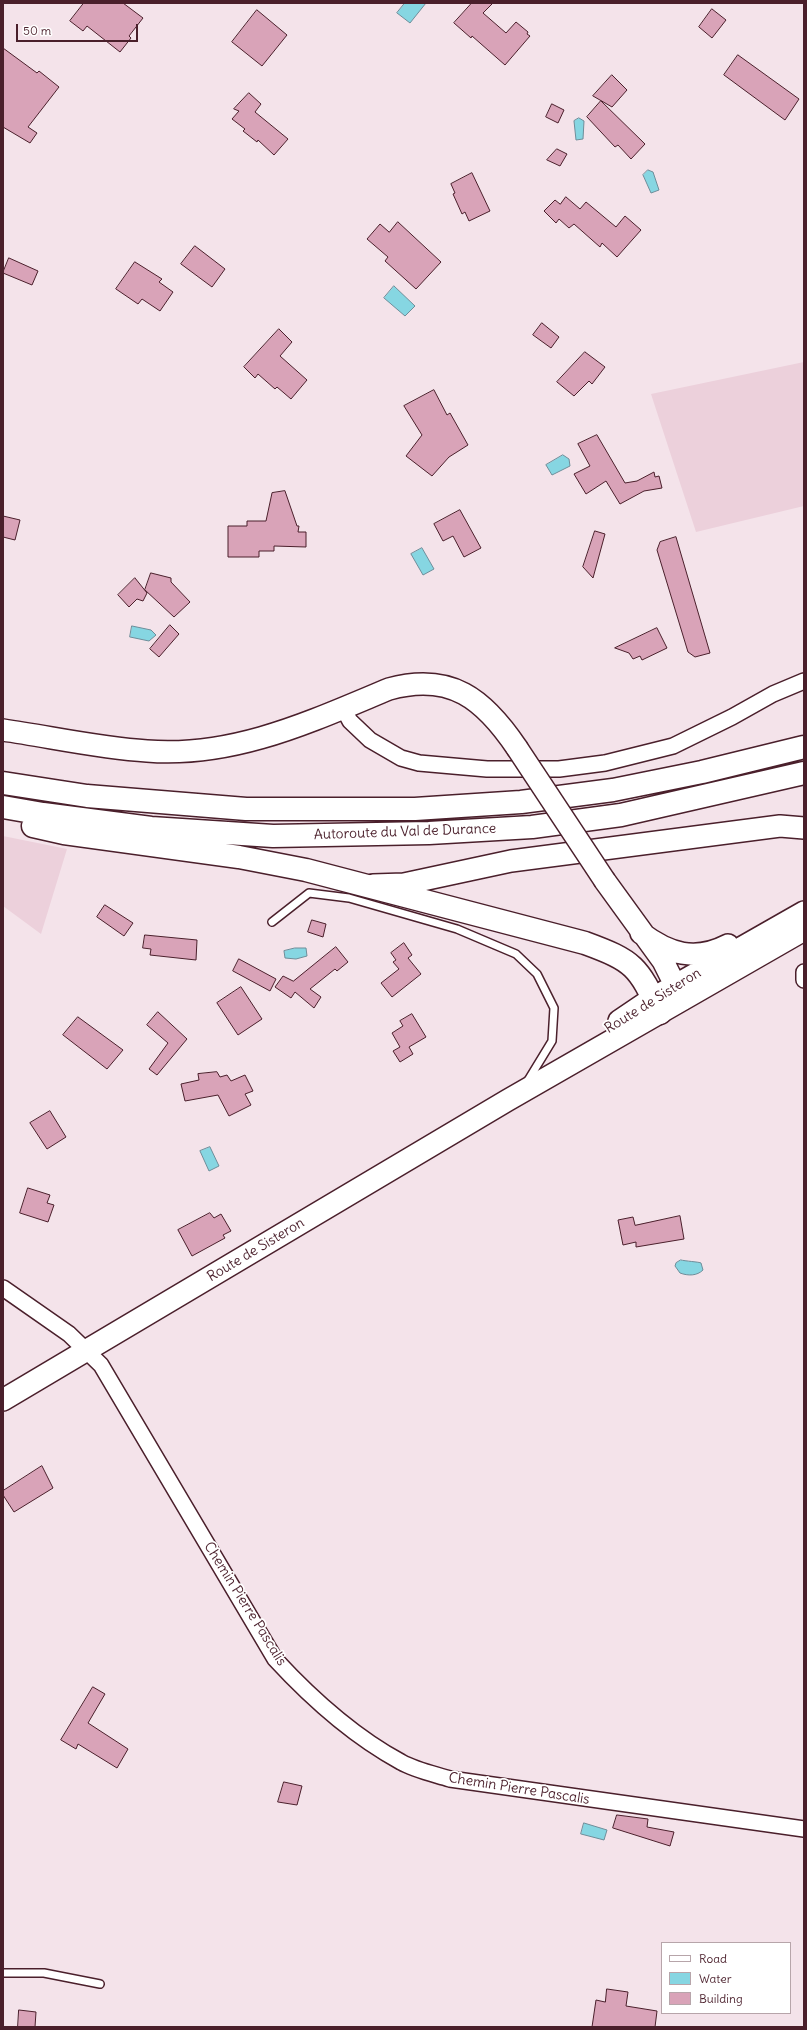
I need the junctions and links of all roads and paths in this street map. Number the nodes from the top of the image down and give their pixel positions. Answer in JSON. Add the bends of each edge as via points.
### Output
{"nodes":[{"id":1,"x":804,"y":681,"type":"edge"},
{"id":2,"x":343,"y":708,"type":"junction"},
{"id":3,"x":3,"y":730,"type":"edge"},
{"id":4,"x":804,"y":747,"type":"edge"},
{"id":5,"x":804,"y":773,"type":"edge"},
{"id":6,"x":3,"y":783,"type":"edge"},
{"id":7,"x":3,"y":807,"type":"edge"},
{"id":8,"x":3,"y":819,"type":"edge"},
{"id":9,"x":804,"y":828,"type":"edge"},
{"id":10,"x":370,"y":886,"type":"junction"},
{"id":11,"x":804,"y":900,"type":"edge"},
{"id":12,"x":804,"y":912,"type":"edge"},
{"id":13,"x":272,"y":922,"type":"dead end"},
{"id":14,"x":804,"y":930,"type":"edge"},
{"id":15,"x":641,"y":933,"type":"junction"},
{"id":16,"x":804,"y":972,"type":"edge"},
{"id":17,"x":804,"y":980,"type":"edge"},
{"id":18,"x":667,"y":1000,"type":"junction"},
{"id":19,"x":515,"y":1095,"type":"junction"},
{"id":20,"x":3,"y":1288,"type":"edge"},
{"id":21,"x":87,"y":1350,"type":"junction"},
{"id":22,"x":3,"y":1400,"type":"edge"},
{"id":23,"x":804,"y":1829,"type":"edge"},
{"id":24,"x":3,"y":1973,"type":"edge"},
{"id":25,"x":100,"y":1984,"type":"dead end"}],
"edges":[{"from":1,"to":2,"type":"street","via":[[773,694],[673,746],[605,763],[559,769],[487,769],[419,763],[401,758],[370,740],[355,726]]},
{"from":2,"to":3,"type":"street","via":[[276,734],[221,748],[180,751],[148,751]]},
{"from":2,"to":15,"type":"street","bridge":true,"via":[[402,685],[431,683],[459,690],[484,707],[517,748]]},
{"from":4,"to":6,"type":"highway","name":"Autoroute du Val de Durance","via":[[613,790],[521,802],[415,810],[246,810],[87,796]]},
{"from":5,"to":7,"type":"highway","name":"Autoroute du Val de Durance","via":[[621,815],[532,827],[429,833],[273,836],[151,828]]},
{"from":8,"to":10,"type":"highway","via":[[64,833],[239,857]]},
{"from":9,"to":10,"type":"street","via":[[780,826],[511,861],[404,884]]},
{"from":10,"to":18,"type":"highway","via":[[558,935],[608,951],[620,956]]},
{"from":11,"to":15,"type":"street","via":[[738,940],[718,950],[700,954],[678,953],[659,947]]},
{"from":12,"to":18,"type":"street","name":"Route de Sisteron"},
{"from":13,"to":19,"type":"lane","via":[[309,892],[349,898],[457,929],[516,954],[537,974],[554,1008],[552,1041]]},
{"from":14,"to":18,"type":"street","name":"Route de Sisteron"},
{"from":15,"to":18,"type":"street","via":[[662,961]]},
{"from":16,"to":17,"type":"street"},
{"from":18,"to":19,"type":"street","name":"Route de Sisteron","via":[[579,1048]]},
{"from":19,"to":21,"type":"street","name":"Route de Sisteron"},
{"from":20,"to":21,"type":"street","name":"Chemin Pierre Pascalis","via":[[69,1334]]},
{"from":21,"to":22,"type":"street","name":"Route de Sisteron"},
{"from":21,"to":23,"type":"street","name":"Chemin Pierre Pascalis","via":[[101,1365],[275,1659],[305,1692],[355,1731],[401,1762],[450,1779]]},
{"from":24,"to":25,"type":"lane","via":[[44,1973]]}]}
